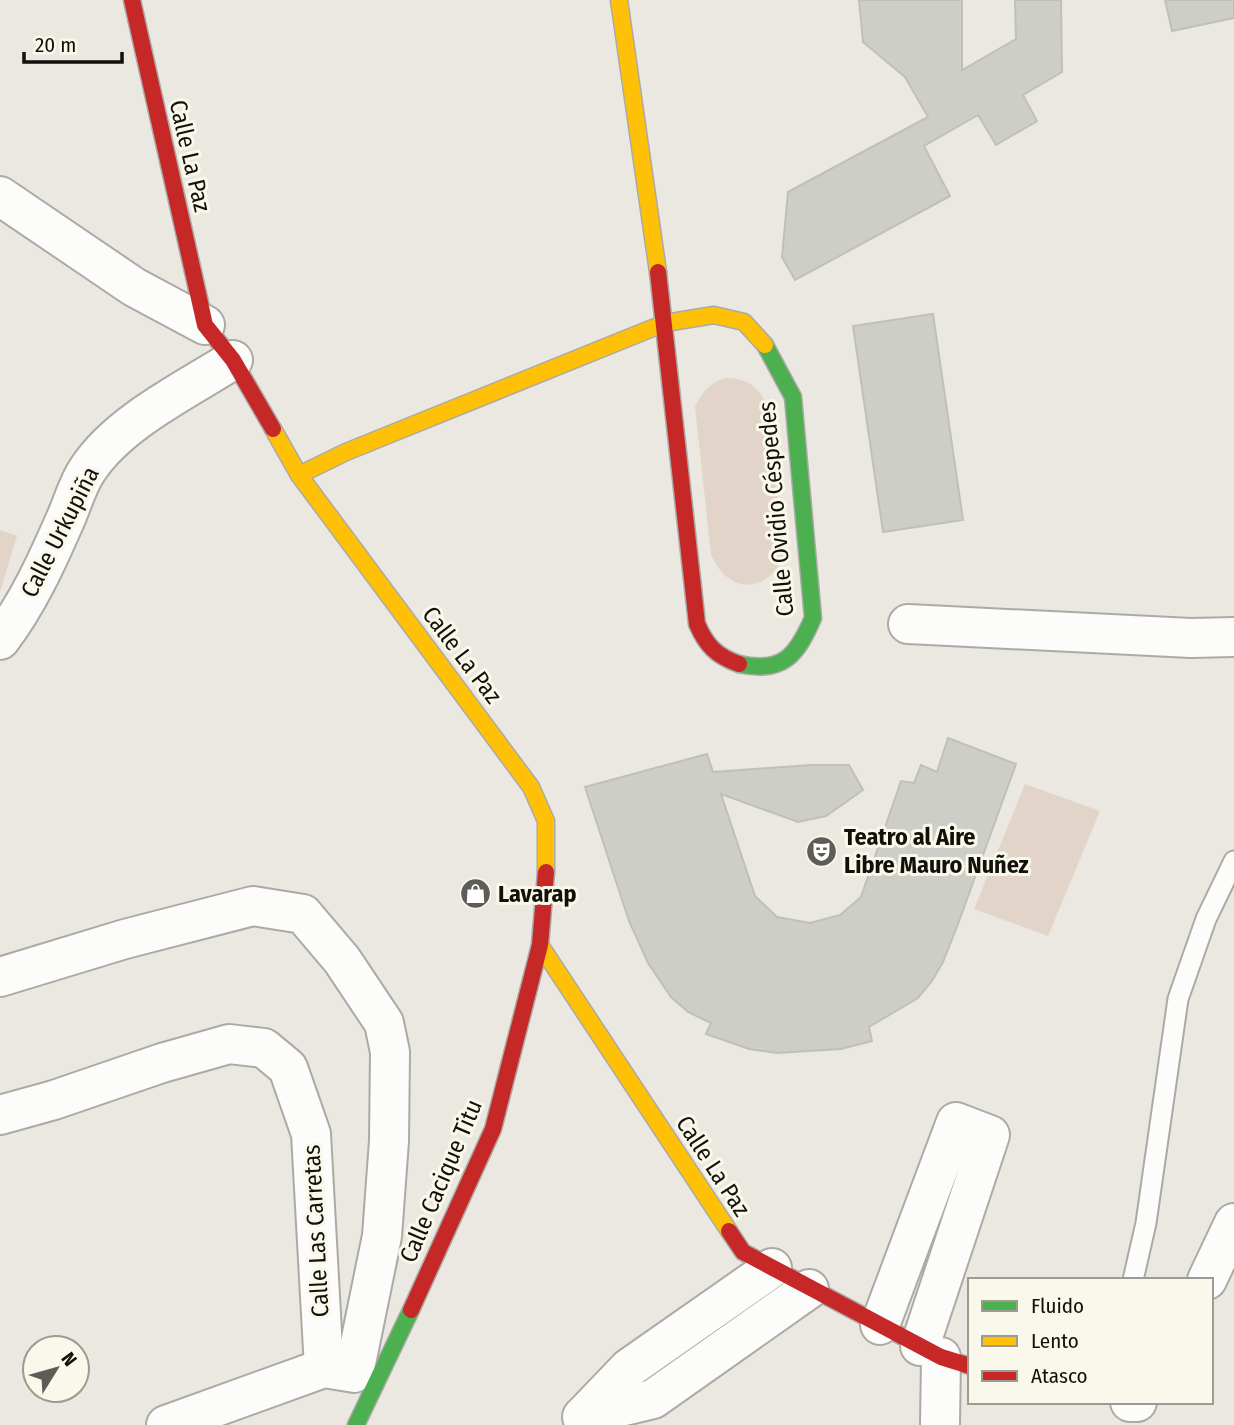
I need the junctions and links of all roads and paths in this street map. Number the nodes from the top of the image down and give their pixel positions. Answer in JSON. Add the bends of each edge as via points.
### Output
{"nodes":[{"id":1,"x":132,"y":0,"type":"edge"},
{"id":2,"x":619,"y":0,"type":"edge"},
{"id":3,"x":0,"y":196,"type":"edge"},
{"id":4,"x":665,"y":323,"type":"junction"},
{"id":5,"x":205,"y":325,"type":"junction"},
{"id":6,"x":233,"y":360,"type":"junction"},
{"id":7,"x":299,"y":475,"type":"junction"},
{"id":8,"x":13,"y":599,"type":"edge"},
{"id":9,"x":908,"y":624,"type":"dead end"},
{"id":10,"x":1234,"y":637,"type":"edge"},
{"id":11,"x":0,"y":640,"type":"edge"},
{"id":12,"x":1234,"y":861,"type":"edge"},
{"id":13,"x":540,"y":945,"type":"junction"},
{"id":14,"x":0,"y":977,"type":"edge"},
{"id":15,"x":0,"y":1115,"type":"edge"},
{"id":16,"x":1234,"y":1223,"type":"edge"},
{"id":17,"x":772,"y":1268,"type":"junction"},
{"id":18,"x":1133,"y":1278,"type":"edge"},
{"id":19,"x":1208,"y":1278,"type":"edge"},
{"id":20,"x":809,"y":1289,"type":"junction"},
{"id":21,"x":880,"y":1325,"type":"junction"},
{"id":22,"x":944,"y":1356,"type":"edge"},
{"id":23,"x":352,"y":1374,"type":"junction"},
{"id":24,"x":576,"y":1421,"type":"edge"},
{"id":25,"x":166,"y":1425,"type":"edge"},
{"id":26,"x":356,"y":1425,"type":"edge"},
{"id":27,"x":940,"y":1425,"type":"edge"}],
"edges":[{"from":1,"to":5,"type":"street","name":"Calle La Paz"},
{"from":2,"to":4,"type":"street","name":"Calle Ovidio Céspedes"},
{"from":3,"to":5,"type":"street","via":[[134,287]]},
{"from":4,"to":4,"type":"street","name":"Calle Ovidio Céspedes","via":[[714,315],[744,322],[765,344],[793,397],[813,618],[802,645],[767,667],[738,665],[725,658],[706,644],[697,624]]},
{"from":4,"to":7,"type":"street"},
{"from":5,"to":6,"type":"street","name":"Calle La Paz"},
{"from":6,"to":7,"type":"street","name":"Calle La Paz"},
{"from":6,"to":8,"type":"street","name":"Calle Urkupiña","via":[[114,439],[87,469],[54,544]]},
{"from":7,"to":13,"type":"street","name":"Calle La Paz","via":[[531,787],[547,821]]},
{"from":8,"to":11,"type":"street","name":"Calle Urkupiña","via":[[12,625]]},
{"from":9,"to":10,"type":"street"},
{"from":12,"to":18,"type":"lane","via":[[1206,919],[1178,999],[1146,1223]]},
{"from":13,"to":17,"type":"street","name":"Calle La Paz","via":[[743,1252]]},
{"from":13,"to":23,"type":"street","name":"Calle Cacique Titu","via":[[493,1129]]},
{"from":14,"to":23,"type":"street","via":[[253,906],[303,914],[342,960],[384,1023],[390,1052],[382,1236]]},
{"from":15,"to":23,"type":"street","name":"Calle Las Carretas","via":[[229,1044],[264,1048],[288,1068],[311,1134]]},
{"from":16,"to":19,"type":"street"},
{"from":17,"to":20,"type":"street","name":"Calle La Paz"},
{"from":17,"to":24,"type":"street","via":[[629,1368]]},
{"from":20,"to":21,"type":"street","name":"Calle La Paz"},
{"from":20,"to":24,"type":"street","via":[[653,1399]]},
{"from":21,"to":22,"type":"street","name":"Calle La Paz"},
{"from":21,"to":22,"type":"street","via":[[956,1122],[990,1135]]},
{"from":22,"to":27,"type":"street"},
{"from":23,"to":25,"type":"street"},
{"from":23,"to":26,"type":"street","name":"Calle Cacique Titu"}]}
